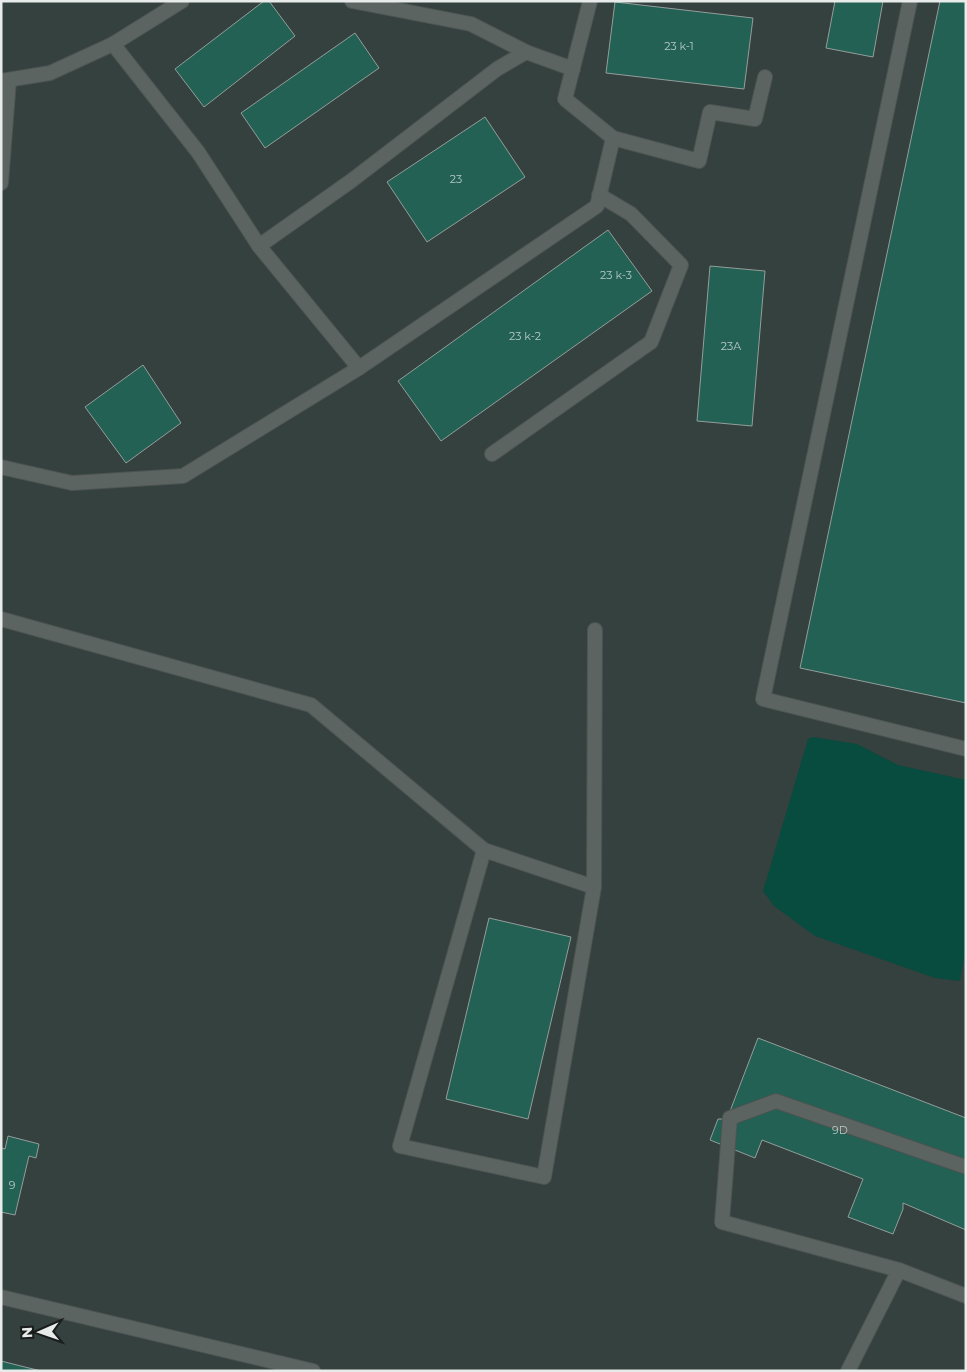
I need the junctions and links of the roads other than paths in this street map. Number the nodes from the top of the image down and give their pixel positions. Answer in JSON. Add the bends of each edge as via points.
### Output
{"nodes":[{"id":1,"x":182,"y":1,"type":"edge"},
{"id":2,"x":352,"y":1,"type":"edge"},
{"id":3,"x":590,"y":1,"type":"edge"},
{"id":4,"x":910,"y":1,"type":"edge"},
{"id":5,"x":113,"y":44,"type":"junction"},
{"id":6,"x":526,"y":52,"type":"junction"},
{"id":7,"x":573,"y":68,"type":"junction"},
{"id":8,"x":765,"y":77,"type":"dead end"},
{"id":9,"x":5,"y":80,"type":"edge"},
{"id":10,"x":613,"y":138,"type":"junction"},
{"id":11,"x":1,"y":183,"type":"edge"},
{"id":12,"x":599,"y":195,"type":"junction"},
{"id":13,"x":259,"y":246,"type":"junction"},
{"id":14,"x":359,"y":368,"type":"junction"},
{"id":15,"x":492,"y":454,"type":"dead end"},
{"id":16,"x":1,"y":467,"type":"edge"},
{"id":17,"x":1,"y":619,"type":"edge"},
{"id":18,"x":595,"y":630,"type":"dead end"},
{"id":19,"x":966,"y":749,"type":"edge"},
{"id":20,"x":484,"y":850,"type":"junction"},
{"id":21,"x":594,"y":887,"type":"junction"},
{"id":22,"x":966,"y":1167,"type":"edge"},
{"id":23,"x":899,"y":1270,"type":"junction"},
{"id":24,"x":966,"y":1296,"type":"edge"},
{"id":25,"x":1,"y":1297,"type":"edge"},
{"id":26,"x":313,"y":1371,"type":"edge"},
{"id":27,"x":848,"y":1371,"type":"edge"}],
"edges":[{"from":1,"to":5,"type":"lane"},
{"from":2,"to":6,"type":"lane","via":[[471,24]]},
{"from":3,"to":7,"type":"lane"},
{"from":4,"to":19,"type":"lane","via":[[763,699]]},
{"from":5,"to":9,"type":"lane","via":[[50,73]]},
{"from":5,"to":13,"type":"lane","via":[[198,152]]},
{"from":6,"to":7,"type":"lane"},
{"from":6,"to":13,"type":"lane","via":[[496,69],[351,181]]},
{"from":7,"to":10,"type":"lane","via":[[565,99]]},
{"from":8,"to":10,"type":"lane","via":[[755,119],[710,112],[699,161]]},
{"from":9,"to":11,"type":"lane"},
{"from":10,"to":12,"type":"lane"},
{"from":12,"to":14,"type":"lane","via":[[596,206]]},
{"from":12,"to":15,"type":"lane","via":[[631,214],[681,266],[651,342]]},
{"from":13,"to":14,"type":"lane"},
{"from":14,"to":16,"type":"lane","via":[[183,476],[72,482]]},
{"from":17,"to":20,"type":"lane","via":[[311,706]]},
{"from":18,"to":21,"type":"lane"},
{"from":20,"to":21,"type":"lane"},
{"from":20,"to":21,"type":"lane","via":[[400,1146],[544,1177]]},
{"from":22,"to":23,"type":"lane","via":[[776,1101],[730,1118],[722,1222]]},
{"from":23,"to":24,"type":"lane"},
{"from":23,"to":27,"type":"lane"},
{"from":25,"to":26,"type":"lane"}]}
